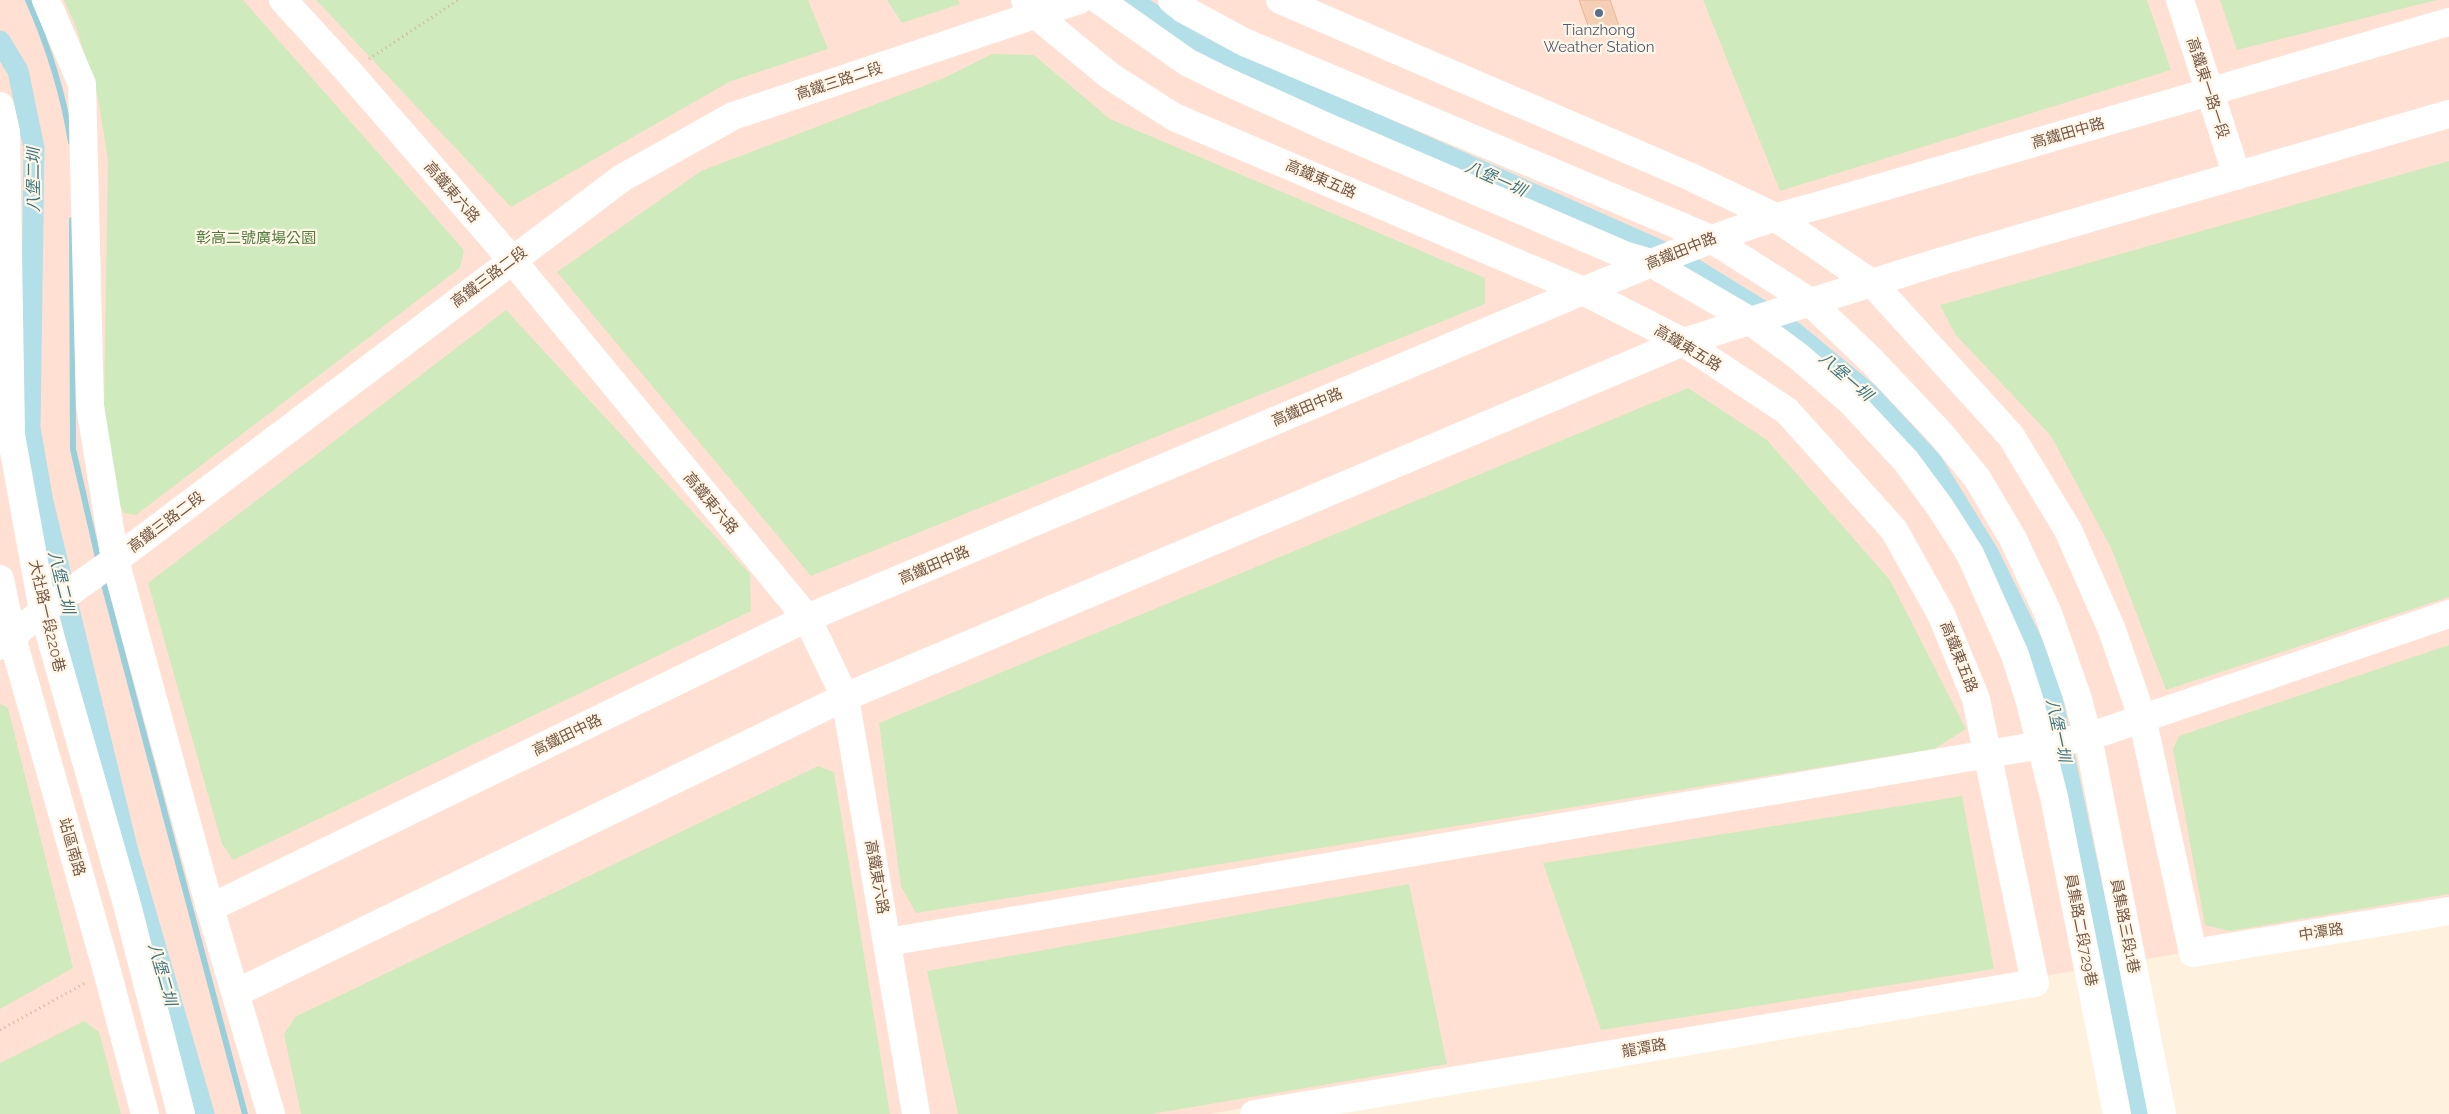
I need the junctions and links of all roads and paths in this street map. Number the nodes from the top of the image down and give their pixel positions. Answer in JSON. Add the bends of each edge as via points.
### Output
{"nodes":[{"id":1,"x":46,"y":0,"type":"edge"},
{"id":2,"x":283,"y":0,"type":"edge"},
{"id":3,"x":458,"y":0,"type":"edge"},
{"id":4,"x":1078,"y":0,"type":"edge"},
{"id":5,"x":1099,"y":0,"type":"edge"},
{"id":6,"x":1172,"y":0,"type":"edge"},
{"id":7,"x":1280,"y":0,"type":"edge"},
{"id":8,"x":2180,"y":0,"type":"edge"},
{"id":9,"x":1031,"y":8,"type":"edge"},
{"id":10,"x":2449,"y":22,"type":"edge"},
{"id":11,"x":349,"y":72,"type":"junction"},
{"id":12,"x":2210,"y":92,"type":"junction"},
{"id":13,"x":0,"y":106,"type":"edge"},
{"id":14,"x":2449,"y":114,"type":"edge"},
{"id":15,"x":2237,"y":176,"type":"junction"},
{"id":16,"x":1773,"y":216,"type":"junction"},
{"id":17,"x":1711,"y":239,"type":"junction"},
{"id":18,"x":512,"y":260,"type":"junction"},
{"id":19,"x":1651,"y":263,"type":"junction"},
{"id":20,"x":1873,"y":284,"type":"junction"},
{"id":21,"x":1582,"y":291,"type":"junction"},
{"id":22,"x":1809,"y":301,"type":"junction"},
{"id":23,"x":1749,"y":320,"type":"junction"},
{"id":24,"x":1683,"y":342,"type":"junction"},
{"id":25,"x":116,"y":560,"type":"junction"},
{"id":26,"x":0,"y":579,"type":"edge"},
{"id":27,"x":43,"y":611,"type":"junction"},
{"id":28,"x":2449,"y":614,"type":"edge"},
{"id":29,"x":807,"y":618,"type":"junction"},
{"id":30,"x":6,"y":641,"type":"edge"},
{"id":31,"x":845,"y":697,"type":"junction"},
{"id":32,"x":2142,"y":717,"type":"junction"},
{"id":33,"x":2088,"y":737,"type":"junction"},
{"id":34,"x":2041,"y":747,"type":"junction"},
{"id":35,"x":1989,"y":754,"type":"junction"},
{"id":36,"x":210,"y":908,"type":"junction"},
{"id":37,"x":2449,"y":910,"type":"edge"},
{"id":38,"x":888,"y":942,"type":"junction"},
{"id":39,"x":107,"y":970,"type":"junction"},
{"id":40,"x":2035,"y":983,"type":"joint"},
{"id":41,"x":236,"y":993,"type":"junction"},
{"id":42,"x":0,"y":1030,"type":"edge"},
{"id":43,"x":144,"y":1114,"type":"edge"},
{"id":44,"x":181,"y":1114,"type":"edge"},
{"id":45,"x":271,"y":1114,"type":"edge"},
{"id":46,"x":916,"y":1114,"type":"edge"},
{"id":47,"x":1254,"y":1114,"type":"edge"},
{"id":48,"x":2117,"y":1114,"type":"edge"},
{"id":49,"x":2162,"y":1114,"type":"edge"}],
"edges":[{"from":1,"to":25,"type":"street","via":[[82,84],[90,406]]},
{"from":2,"to":11,"type":"street","name":"高鐵東六路"},
{"from":3,"to":11,"type":"path"},
{"from":4,"to":9,"type":"street","name":"高鐵三路二段"},
{"from":5,"to":19,"type":"street","name":"員集路二段729巷","via":[[1187,62],[1221,79],[1627,256]]},
{"from":6,"to":17,"type":"street","name":"員集路三段1巷","via":[[1244,42]]},
{"from":7,"to":16,"type":"street","via":[[1691,177]]},
{"from":8,"to":12,"type":"street","name":"高鐵東一路一段"},
{"from":9,"to":18,"type":"street","name":"高鐵三路二段","via":[[733,116],[622,178]]},
{"from":9,"to":21,"type":"street","name":"高鐵東五路","via":[[1110,76],[1174,117]]},
{"from":10,"to":12,"type":"street","name":"高鐵田中路"},
{"from":11,"to":18,"type":"street","name":"高鐵東六路"},
{"from":12,"to":15,"type":"street","name":"高鐵東一路一段"},
{"from":12,"to":16,"type":"street","name":"高鐵田中路"},
{"from":13,"to":27,"type":"street","name":"大社路一段220巷","via":[[6,132],[11,435]]},
{"from":14,"to":15,"type":"street"},
{"from":15,"to":20,"type":"street"},
{"from":16,"to":17,"type":"street","name":"高鐵田中路"},
{"from":16,"to":20,"type":"street"},
{"from":17,"to":19,"type":"street","name":"高鐵田中路"},
{"from":17,"to":22,"type":"street","name":"員集路三段1巷"},
{"from":18,"to":25,"type":"street","name":"高鐵三路二段"},
{"from":18,"to":29,"type":"street","name":"高鐵東六路"},
{"from":19,"to":21,"type":"street","name":"高鐵田中路"},
{"from":19,"to":23,"type":"street","name":"員集路二段729巷"},
{"from":20,"to":22,"type":"street"},
{"from":20,"to":32,"type":"street","via":[[2011,436],[2068,530],[2112,630]]},
{"from":21,"to":24,"type":"street","name":"高鐵東五路"},
{"from":21,"to":29,"type":"street","name":"高鐵田中路"},
{"from":22,"to":23,"type":"street"},
{"from":22,"to":33,"type":"street","name":"員集路三段1巷","via":[[1942,434],[1977,478],[2013,539],[2048,613]]},
{"from":23,"to":24,"type":"street"},
{"from":23,"to":34,"type":"street","name":"員集路二段729巷","via":[[1798,356],[1851,402],[1906,461],[1940,507],[1970,554],[2015,655]]},
{"from":24,"to":31,"type":"street"},
{"from":24,"to":35,"type":"street","name":"高鐵東五路","via":[[1788,412],[1894,530],[1941,614],[1976,698]]},
{"from":25,"to":27,"type":"street","name":"高鐵三路二段"},
{"from":25,"to":36,"type":"street"},
{"from":26,"to":30,"type":"street","name":"站區南路"},
{"from":27,"to":30,"type":"street","name":"高鐵三路二段"},
{"from":27,"to":44,"type":"street","name":"大社路一段220巷","via":[[126,901]]},
{"from":28,"to":32,"type":"street"},
{"from":29,"to":31,"type":"street","name":"高鐵東六路"},
{"from":29,"to":36,"type":"street","name":"高鐵田中路"},
{"from":30,"to":39,"type":"street","name":"站區南路"},
{"from":31,"to":38,"type":"street","name":"高鐵東六路"},
{"from":31,"to":41,"type":"street"},
{"from":32,"to":33,"type":"street"},
{"from":32,"to":37,"type":"street","name":"中潭路","via":[[2193,953]]},
{"from":33,"to":34,"type":"street"},
{"from":33,"to":49,"type":"street","name":"員集路三段1巷"},
{"from":34,"to":35,"type":"street"},
{"from":34,"to":48,"type":"street","name":"員集路二段729巷","via":[[2054,797]]},
{"from":35,"to":38,"type":"street"},
{"from":35,"to":40,"type":"street","name":"高鐵東五路"},
{"from":36,"to":41,"type":"street"},
{"from":38,"to":46,"type":"street","name":"高鐵東六路"},
{"from":39,"to":42,"type":"path"},
{"from":39,"to":43,"type":"street","name":"站區南路"},
{"from":40,"to":47,"type":"street","name":"龍潭路"},
{"from":41,"to":45,"type":"street"}]}
